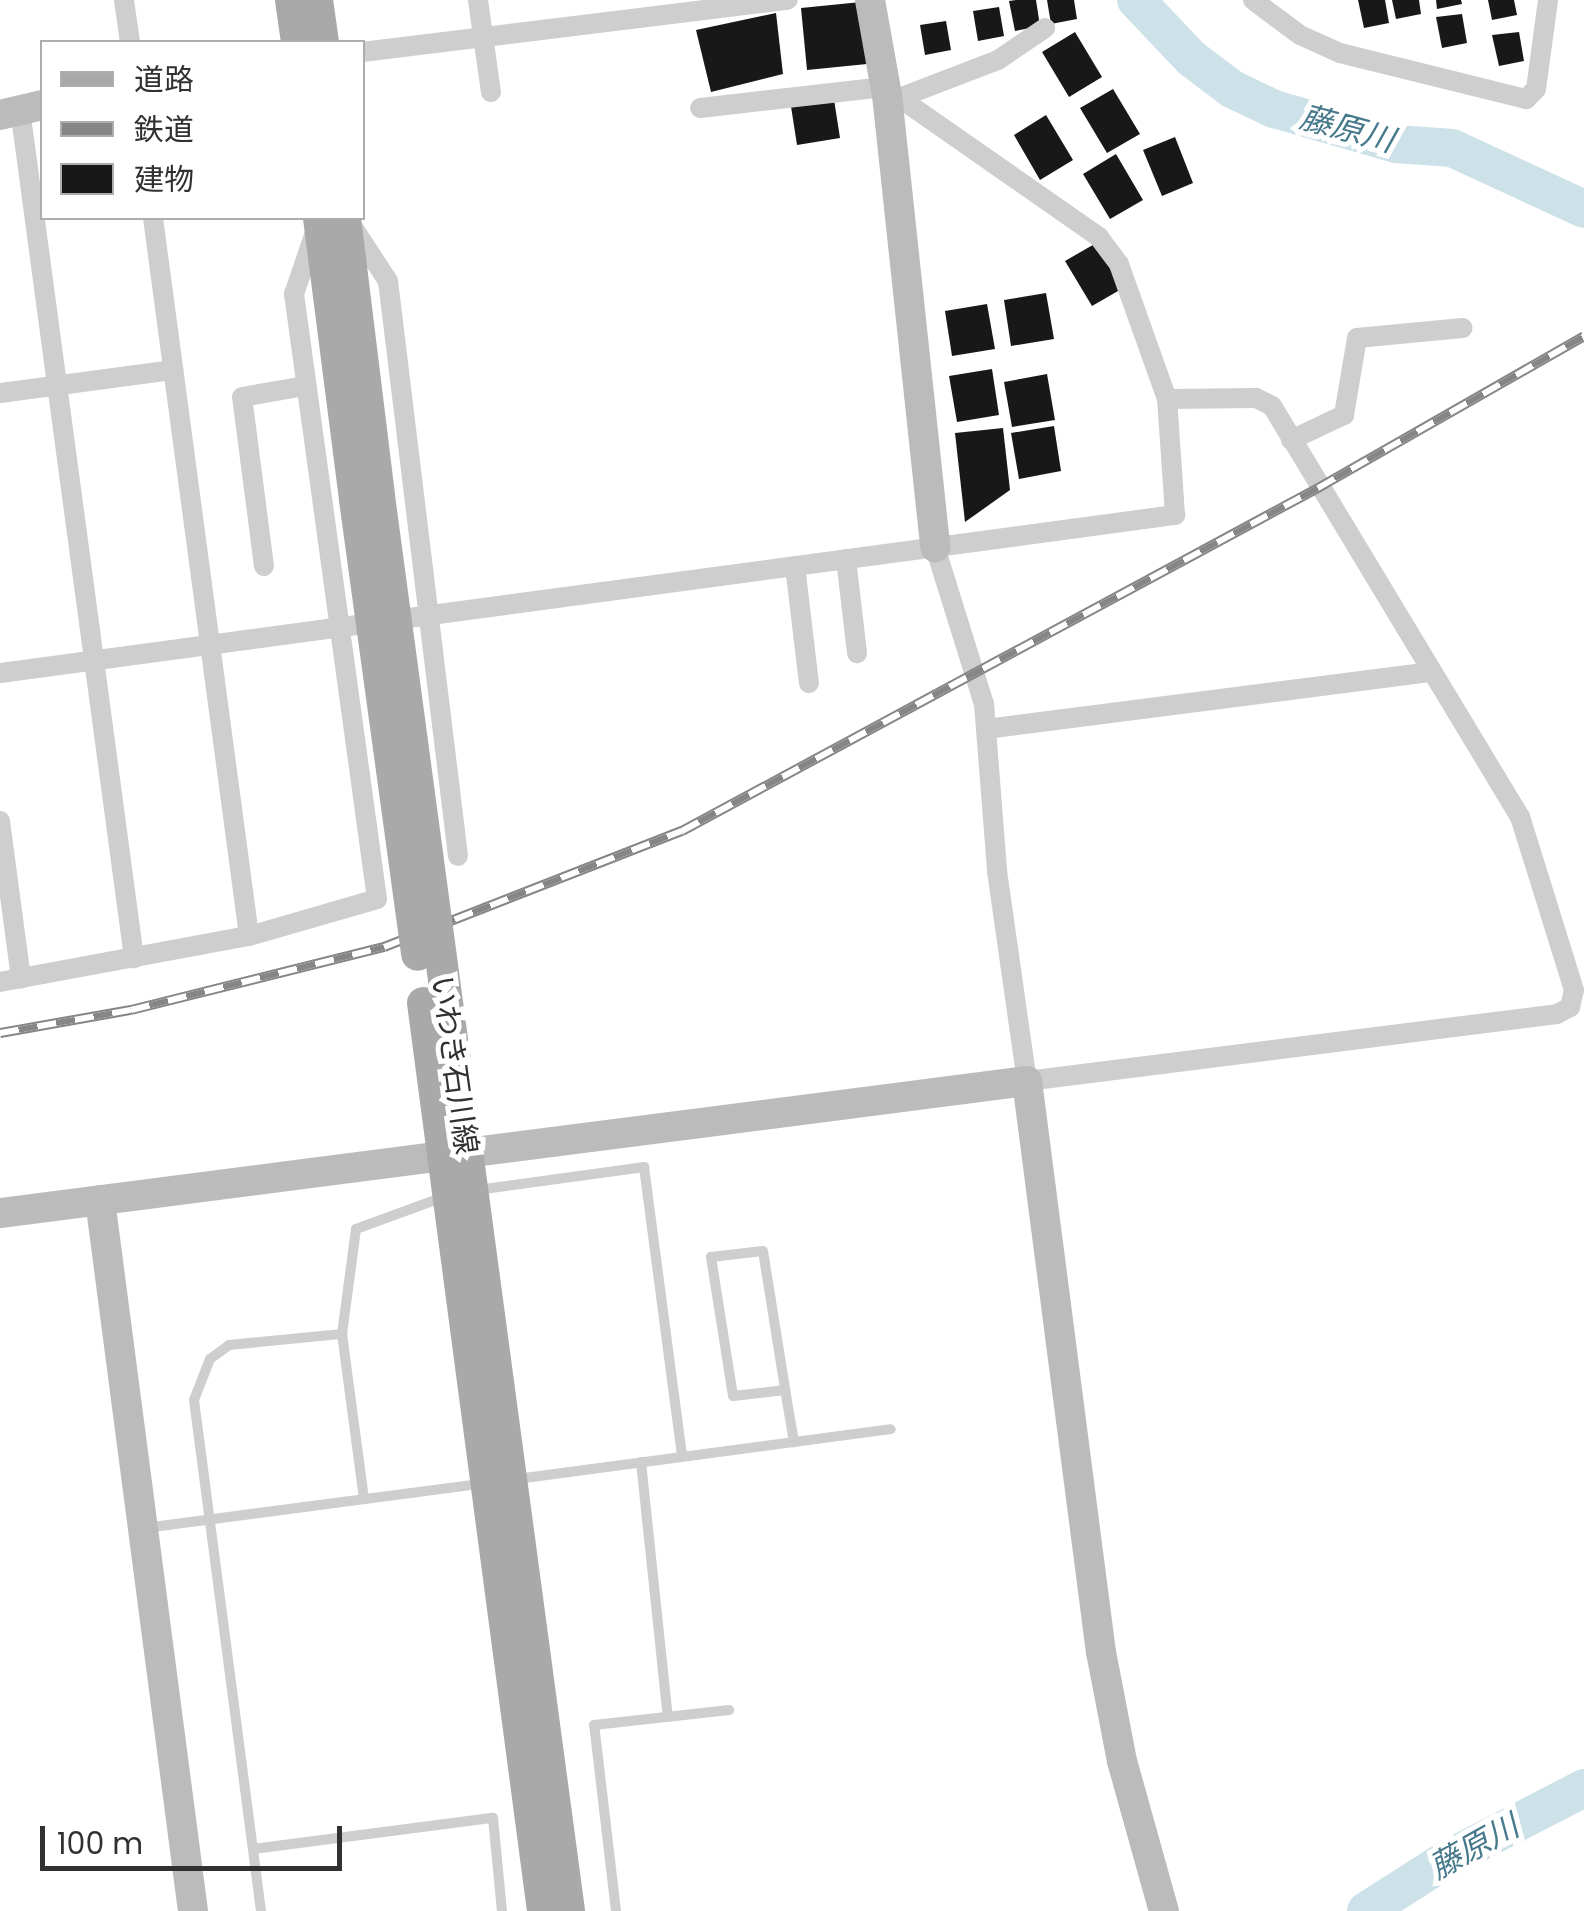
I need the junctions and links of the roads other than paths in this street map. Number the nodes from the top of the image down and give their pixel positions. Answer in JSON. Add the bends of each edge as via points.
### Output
{"nodes":[{"id":1,"x":124,"y":0,"type":"edge"},
{"id":2,"x":291,"y":0,"type":"edge"},
{"id":3,"x":317,"y":0,"type":"edge"},
{"id":4,"x":478,"y":0,"type":"edge"},
{"id":5,"x":788,"y":0,"type":"edge"},
{"id":6,"x":870,"y":0,"type":"edge"},
{"id":7,"x":1253,"y":0,"type":"edge"},
{"id":8,"x":1548,"y":0,"type":"edge"},
{"id":9,"x":1044,"y":28,"type":"dead end"},
{"id":10,"x":483,"y":36,"type":"junction"},
{"id":11,"x":130,"y":40,"type":"edge"},
{"id":12,"x":297,"y":40,"type":"edge"},
{"id":13,"x":323,"y":40,"type":"edge"},
{"id":14,"x":365,"y":52,"type":"edge"},
{"id":15,"x":491,"y":92,"type":"dead end"},
{"id":16,"x":892,"y":92,"type":"junction"},
{"id":17,"x":700,"y":108,"type":"dead end"},
{"id":18,"x":21,"y":110,"type":"edge"},
{"id":19,"x":153,"y":220,"type":"edge"},
{"id":20,"x":331,"y":220,"type":"edge"},
{"id":21,"x":332,"y":220,"type":"edge"},
{"id":22,"x":333,"y":220,"type":"edge"},
{"id":23,"x":1463,"y":328,"type":"dead end"},
{"id":24,"x":174,"y":370,"type":"junction"},
{"id":25,"x":57,"y":386,"type":"junction"},
{"id":26,"x":305,"y":386,"type":"junction"},
{"id":27,"x":0,"y":393,"type":"edge"},
{"id":28,"x":1166,"y":399,"type":"junction"},
{"id":29,"x":1291,"y":440,"type":"junction"},
{"id":30,"x":367,"y":498,"type":"junction"},
{"id":31,"x":935,"y":547,"type":"junction"},
{"id":32,"x":846,"y":559,"type":"junction"},
{"id":33,"x":264,"y":566,"type":"dead end"},
{"id":34,"x":795,"y":566,"type":"junction"},
{"id":35,"x":426,"y":616,"type":"junction"},
{"id":36,"x":340,"y":627,"type":"junction"},
{"id":37,"x":210,"y":645,"type":"junction"},
{"id":38,"x":858,"y":653,"type":"dead end"},
{"id":39,"x":94,"y":660,"type":"junction"},
{"id":40,"x":0,"y":672,"type":"edge"},
{"id":41,"x":1431,"y":672,"type":"junction"},
{"id":42,"x":809,"y":683,"type":"dead end"},
{"id":43,"x":986,"y":729,"type":"junction"},
{"id":44,"x":0,"y":821,"type":"edge"},
{"id":45,"x":458,"y":856,"type":"dead end"},
{"id":46,"x":248,"y":936,"type":"junction"},
{"id":47,"x":134,"y":958,"type":"junction"},
{"id":48,"x":11,"y":980,"type":"edge"},
{"id":49,"x":1026,"y":1081,"type":"junction"},
{"id":50,"x":100,"y":1200,"type":"junction"},
{"id":51,"x":0,"y":1214,"type":"edge"},
{"id":52,"x":342,"y":1334,"type":"junction"},
{"id":53,"x":785,"y":1390,"type":"junction"},
{"id":54,"x":891,"y":1429,"type":"dead end"},
{"id":55,"x":794,"y":1442,"type":"junction"},
{"id":56,"x":682,"y":1457,"type":"junction"},
{"id":57,"x":641,"y":1462,"type":"junction"},
{"id":58,"x":364,"y":1499,"type":"junction"},
{"id":59,"x":209,"y":1520,"type":"junction"},
{"id":60,"x":144,"y":1528,"type":"junction"},
{"id":61,"x":729,"y":1710,"type":"dead end"},
{"id":62,"x":668,"y":1717,"type":"junction"},
{"id":63,"x":253,"y":1850,"type":"junction"},
{"id":64,"x":1163,"y":1906,"type":"edge"},
{"id":65,"x":192,"y":1911,"type":"edge"},
{"id":66,"x":261,"y":1911,"type":"edge"},
{"id":67,"x":502,"y":1911,"type":"edge"},
{"id":68,"x":543,"y":1911,"type":"edge"},
{"id":69,"x":569,"y":1911,"type":"edge"},
{"id":70,"x":616,"y":1911,"type":"edge"}],
"edges":[{"from":1,"to":11,"type":"street"},
{"from":2,"to":12,"type":"main road"},
{"from":3,"to":13,"type":"main road"},
{"from":4,"to":10,"type":"street"},
{"from":5,"to":10,"type":"street"},
{"from":6,"to":16,"type":"street"},
{"from":7,"to":8,"type":"street","via":[[1300,35],[1340,53],[1526,98],[1536,88]]},
{"from":9,"to":16,"type":"street","via":[[998,60]]},
{"from":10,"to":14,"type":"street"},
{"from":10,"to":15,"type":"street"},
{"from":16,"to":17,"type":"street"},
{"from":16,"to":28,"type":"street","via":[[1109,248]]},
{"from":16,"to":31,"type":"street"},
{"from":18,"to":25,"type":"street"},
{"from":19,"to":24,"type":"street"},
{"from":20,"to":26,"type":"street","via":[[294,294]]},
{"from":21,"to":30,"type":"main road","name":"いわき石川線"},
{"from":22,"to":35,"type":"street","via":[[388,281]]},
{"from":23,"to":29,"type":"street","via":[[1356,338],[1344,415]]},
{"from":24,"to":25,"type":"street"},
{"from":24,"to":37,"type":"street"},
{"from":25,"to":27,"type":"street"},
{"from":25,"to":39,"type":"street"},
{"from":26,"to":33,"type":"street","via":[[242,397]]},
{"from":26,"to":36,"type":"street"},
{"from":28,"to":29,"type":"street","via":[[1256,398],[1272,406]]},
{"from":28,"to":31,"type":"street","via":[[1175,515]]},
{"from":29,"to":41,"type":"street"},
{"from":30,"to":68,"type":"main road","name":"いわき石川線","bridge":true},
{"from":30,"to":69,"type":"main road","name":"いわき石川線","bridge":true},
{"from":31,"to":32,"type":"street"},
{"from":31,"to":43,"type":"street","via":[[975,670]]},
{"from":32,"to":34,"type":"street"},
{"from":32,"to":38,"type":"street"},
{"from":34,"to":35,"type":"street"},
{"from":34,"to":42,"type":"street"},
{"from":35,"to":36,"type":"street"},
{"from":35,"to":45,"type":"street"},
{"from":36,"to":37,"type":"street"},
{"from":36,"to":46,"type":"street","via":[[376,899]]},
{"from":37,"to":39,"type":"street"},
{"from":37,"to":46,"type":"street"},
{"from":39,"to":40,"type":"street"},
{"from":39,"to":47,"type":"street"},
{"from":41,"to":43,"type":"street"},
{"from":41,"to":49,"type":"street","via":[[1520,817],[1574,990],[1570,1007],[1557,1014]]},
{"from":43,"to":49,"type":"street","via":[[997,871]]},
{"from":44,"to":48,"type":"street"},
{"from":46,"to":47,"type":"street"},
{"from":47,"to":48,"type":"street"},
{"from":49,"to":50,"type":"street"},
{"from":49,"to":64,"type":"street","via":[[1101,1652],[1122,1762]]},
{"from":50,"to":51,"type":"street"},
{"from":50,"to":60,"type":"street"},
{"from":52,"to":56,"type":"lane","via":[[356,1229],[414,1203],[530,1179],[644,1167]]},
{"from":52,"to":58,"type":"lane"},
{"from":52,"to":59,"type":"lane","via":[[228,1345],[210,1359],[194,1400]]},
{"from":53,"to":53,"type":"lane","via":[[762,1252],[711,1257],[733,1396]]},
{"from":53,"to":55,"type":"lane"},
{"from":54,"to":55,"type":"lane"},
{"from":55,"to":56,"type":"lane"},
{"from":56,"to":57,"type":"lane"},
{"from":57,"to":58,"type":"lane"},
{"from":57,"to":62,"type":"lane"},
{"from":58,"to":59,"type":"lane"},
{"from":59,"to":60,"type":"lane"},
{"from":59,"to":63,"type":"lane"},
{"from":60,"to":65,"type":"street"},
{"from":61,"to":62,"type":"lane"},
{"from":62,"to":70,"type":"lane","via":[[594,1725]]},
{"from":63,"to":66,"type":"lane"},
{"from":63,"to":67,"type":"lane","via":[[492,1818]]}]}
